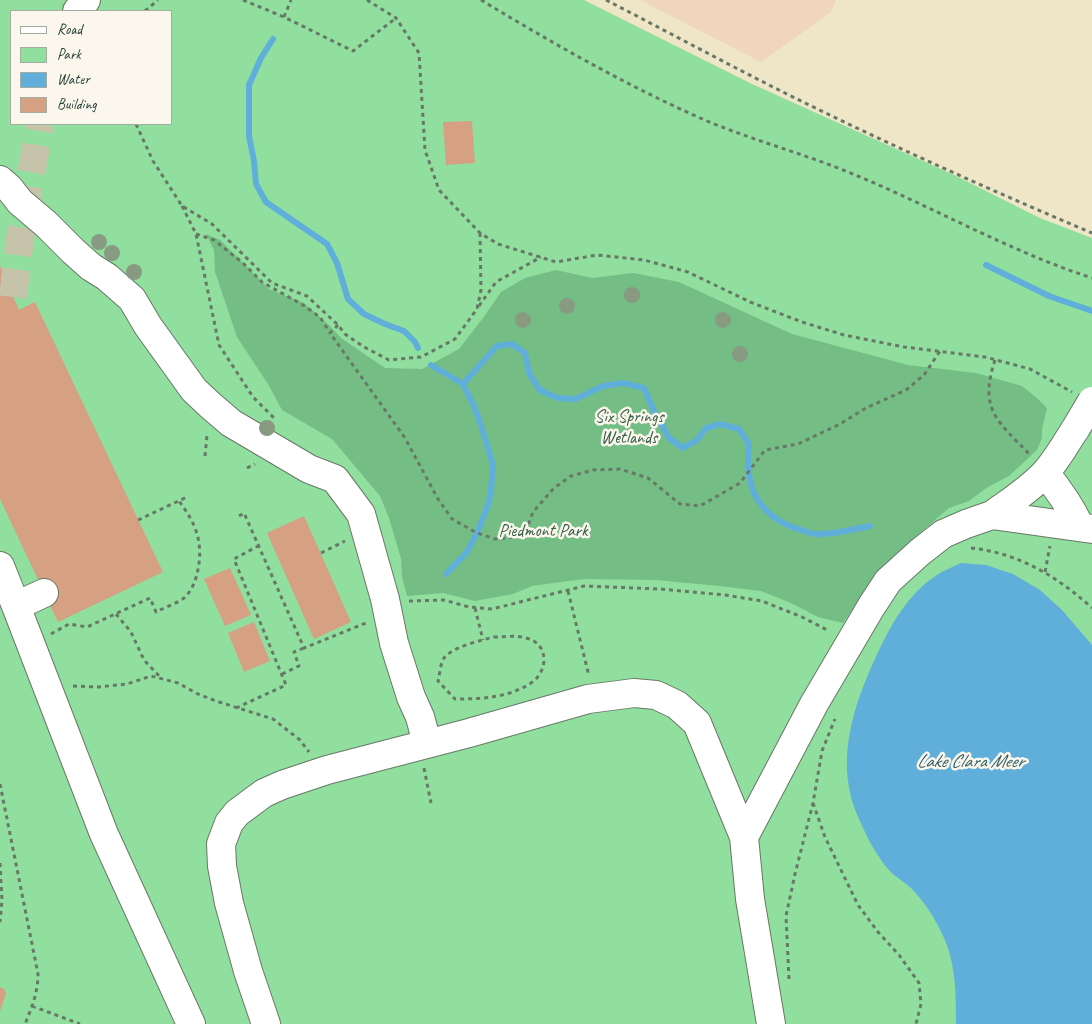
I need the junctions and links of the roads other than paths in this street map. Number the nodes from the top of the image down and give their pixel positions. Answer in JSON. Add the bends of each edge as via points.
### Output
{"nodes":[{"id":1,"x":86,"y":0,"type":"edge"},
{"id":2,"x":78,"y":10,"type":"edge"},
{"id":3,"x":0,"y":180,"type":"edge"},
{"id":4,"x":1082,"y":397,"type":"edge"},
{"id":5,"x":1045,"y":473,"type":"junction"},
{"id":6,"x":992,"y":515,"type":"junction"},
{"id":7,"x":1086,"y":528,"type":"edge"},
{"id":8,"x":0,"y":566,"type":"edge"},
{"id":9,"x":44,"y":593,"type":"dead end"},
{"id":10,"x":16,"y":606,"type":"junction"},
{"id":11,"x":423,"y":744,"type":"junction"},
{"id":12,"x":744,"y":836,"type":"junction"},
{"id":13,"x":191,"y":1024,"type":"edge"},
{"id":14,"x":266,"y":1024,"type":"edge"},
{"id":15,"x":771,"y":1024,"type":"edge"}],
"edges":[{"from":1,"to":2,"type":"street"},
{"from":3,"to":11,"type":"street","via":[[73,251],[132,299],[190,385],[210,405],[231,422],[309,469],[334,479],[361,514],[394,643],[420,717]]},
{"from":4,"to":5,"type":"street","bridge":true,"via":[[1076,428]]},
{"from":5,"to":6,"type":"street"},
{"from":5,"to":7,"type":"street"},
{"from":6,"to":7,"type":"street"},
{"from":6,"to":12,"type":"street","via":[[943,534],[888,581],[847,645]]},
{"from":8,"to":10,"type":"street"},
{"from":9,"to":10,"type":"street"},
{"from":10,"to":13,"type":"street","via":[[108,843]]},
{"from":11,"to":12,"type":"street","via":[[594,699],[634,693],[656,696],[677,705],[697,723]]},
{"from":11,"to":14,"type":"street","via":[[282,785],[248,804],[229,823],[221,844],[222,866],[229,903]]},
{"from":12,"to":15,"type":"street","via":[[750,899]]}]}
